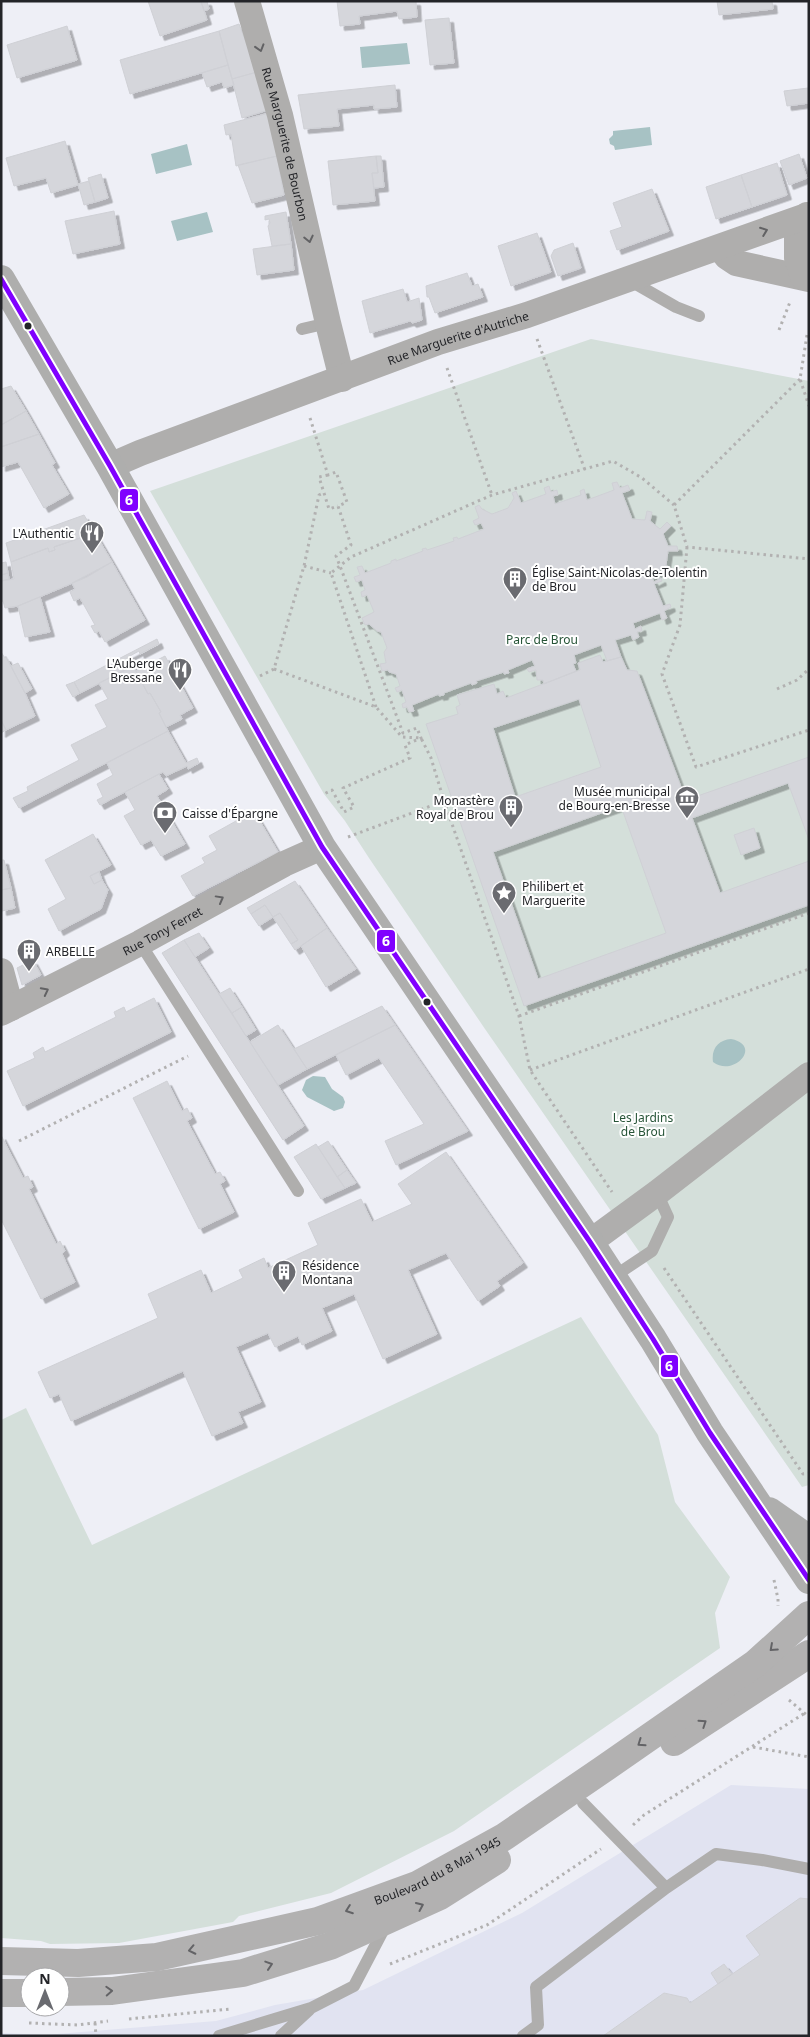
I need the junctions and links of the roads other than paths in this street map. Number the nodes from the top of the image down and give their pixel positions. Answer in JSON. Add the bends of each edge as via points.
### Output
{"nodes":[{"id":1,"x":246,"y":1,"type":"edge"},
{"id":2,"x":808,"y":215,"type":"edge"},
{"id":3,"x":720,"y":248,"type":"junction"},
{"id":4,"x":806,"y":278,"type":"edge"},
{"id":5,"x":1,"y":279,"type":"edge"},
{"id":6,"x":627,"y":279,"type":"junction"},
{"id":7,"x":698,"y":316,"type":"dead end"},
{"id":8,"x":328,"y":323,"type":"junction"},
{"id":9,"x":302,"y":329,"type":"dead end"},
{"id":10,"x":342,"y":378,"type":"junction"},
{"id":11,"x":110,"y":466,"type":"junction"},
{"id":12,"x":322,"y":847,"type":"junction"},
{"id":13,"x":140,"y":943,"type":"junction"},
{"id":14,"x":1,"y":971,"type":"edge"},
{"id":15,"x":6,"y":1010,"type":"edge"},
{"id":16,"x":809,"y":1075,"type":"edge"},
{"id":17,"x":298,"y":1191,"type":"dead end"},
{"id":18,"x":657,"y":1193,"type":"junction"},
{"id":19,"x":590,"y":1242,"type":"junction"},
{"id":20,"x":613,"y":1277,"type":"junction"},
{"id":21,"x":753,"y":1498,"type":"junction"},
{"id":22,"x":809,"y":1539,"type":"edge"},
{"id":23,"x":809,"y":1580,"type":"edge"},
{"id":24,"x":809,"y":1615,"type":"edge"},
{"id":25,"x":809,"y":1654,"type":"edge"},
{"id":26,"x":583,"y":1803,"type":"junction"},
{"id":27,"x":809,"y":1869,"type":"edge"},
{"id":28,"x":666,"y":1888,"type":"junction"},
{"id":29,"x":389,"y":1920,"type":"junction"},
{"id":30,"x":1,"y":1961,"type":"edge"},
{"id":31,"x":20,"y":1992,"type":"edge"},
{"id":32,"x":70,"y":1992,"type":"edge"},
{"id":33,"x":1,"y":1993,"type":"edge"},
{"id":34,"x":311,"y":2008,"type":"junction"},
{"id":35,"x":219,"y":2036,"type":"edge"},
{"id":36,"x":281,"y":2036,"type":"edge"},
{"id":37,"x":523,"y":2036,"type":"edge"}],
"edges":[{"from":1,"to":8,"type":"street","name":"Rue Marguerite de Bourbon","one_way":true,"via":[[280,114]]},
{"from":3,"to":2,"type":"street","name":"Rue Marguerite d'Autriche","one_way":true},
{"from":2,"to":4,"type":"street","via":[[796,238],[797,258]]},
{"from":3,"to":4,"type":"street","via":[[736,262]]},
{"from":3,"to":6,"type":"street","name":"Rue Marguerite d'Autriche"},
{"from":5,"to":11,"type":"main road"},
{"from":6,"to":7,"type":"lane"},
{"from":6,"to":10,"type":"street","name":"Rue Marguerite d'Autriche","via":[[438,342]]},
{"from":8,"to":9,"type":"lane"},
{"from":8,"to":10,"type":"street","name":"Rue Marguerite de Bourbon"},
{"from":10,"to":11,"type":"street","name":"Rue Marguerite d'Autriche"},
{"from":11,"to":12,"type":"main road"},
{"from":13,"to":12,"type":"street","name":"Rue Tony Ferret","one_way":true,"via":[[284,864]]},
{"from":12,"to":19,"type":"main road"},
{"from":15,"to":13,"type":"street","name":"Rue Tony Ferret","one_way":true},
{"from":13,"to":17,"type":"lane"},
{"from":14,"to":15,"type":"street"},
{"from":16,"to":18,"type":"street"},
{"from":18,"to":19,"type":"street"},
{"from":18,"to":20,"type":"lane","via":[[668,1217],[652,1251]]},
{"from":19,"to":20,"type":"main road"},
{"from":20,"to":21,"type":"main road"},
{"from":21,"to":22,"type":"main road"},
{"from":21,"to":23,"type":"main road"},
{"from":24,"to":30,"type":"main road","name":"Boulevard du 8 Mai 1945","one_way":true,"via":[[756,1664],[504,1837],[417,1885],[318,1922],[157,1957],[78,1963]]},
{"from":26,"to":25,"type":"main road","name":"Boulevard du 8 Mai 1945","one_way":true},
{"from":26,"to":28,"type":"lane"},
{"from":29,"to":26,"type":"main road","name":"Boulevard du 8 Mai 1945","one_way":true,"via":[[440,1896]]},
{"from":27,"to":28,"type":"lane","via":[[716,1854]]},
{"from":28,"to":37,"type":"lane","via":[[536,1987],[538,2025]]},
{"from":32,"to":29,"type":"main road","name":"Boulevard du 8 Mai 1945","one_way":true,"via":[[112,1991],[243,1974],[330,1946]]},
{"from":29,"to":34,"type":"lane","via":[[354,1986]]},
{"from":31,"to":33,"type":"main road"},
{"from":34,"to":35,"type":"lane"},
{"from":34,"to":36,"type":"lane"}]}
